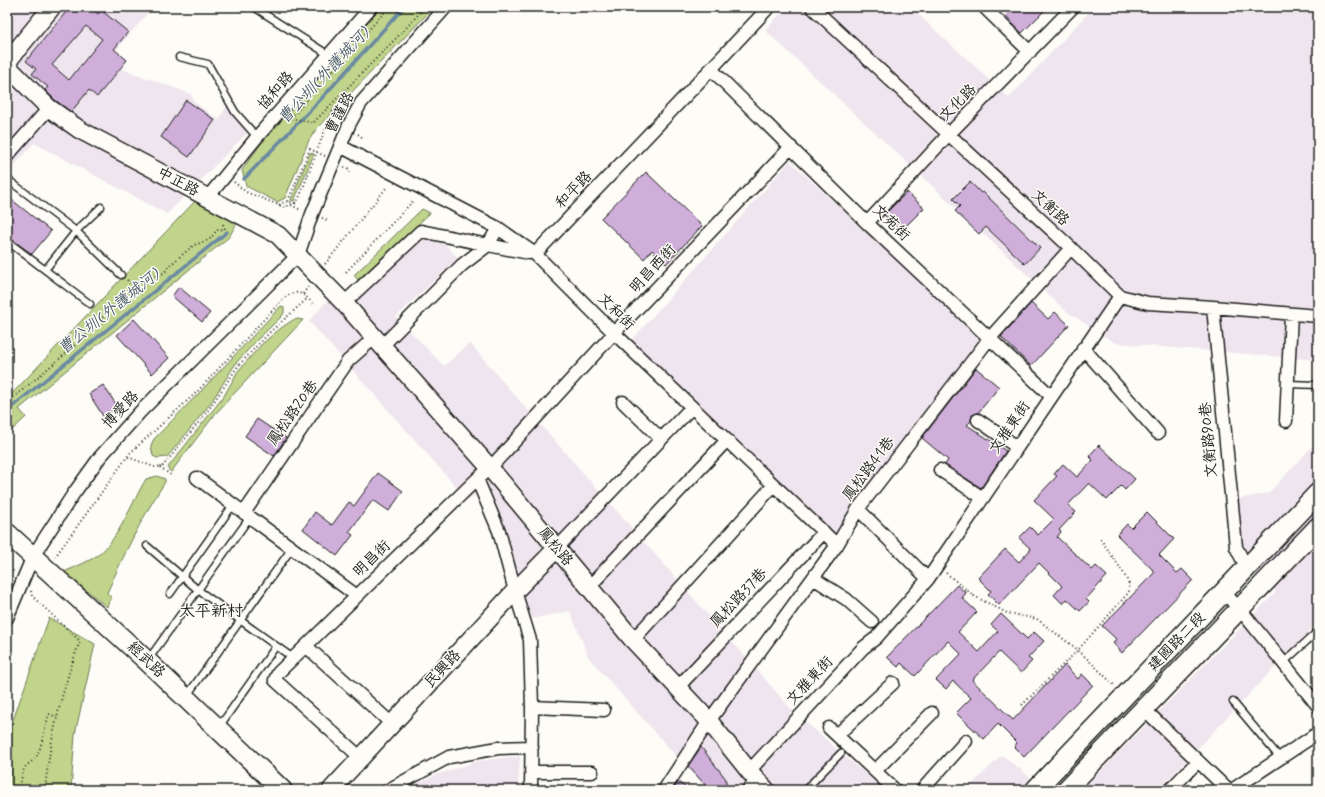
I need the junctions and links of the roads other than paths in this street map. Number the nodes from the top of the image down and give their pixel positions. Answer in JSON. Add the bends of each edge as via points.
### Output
{"nodes":[{"id":1,"x":52,"y":7,"type":"edge"},
{"id":2,"x":371,"y":7,"type":"edge"},
{"id":3,"x":446,"y":7,"type":"edge"},
{"id":4,"x":769,"y":7,"type":"edge"},
{"id":5,"x":812,"y":7,"type":"edge"},
{"id":6,"x":984,"y":7,"type":"edge"},
{"id":7,"x":1073,"y":7,"type":"edge"},
{"id":8,"x":257,"y":9,"type":"dead end"},
{"id":9,"x":1030,"y":52,"type":"junction"},
{"id":10,"x":329,"y":55,"type":"junction"},
{"id":11,"x":179,"y":56,"type":"dead end"},
{"id":12,"x":7,"y":62,"type":"edge"},
{"id":13,"x":7,"y":66,"type":"edge"},
{"id":14,"x":711,"y":69,"type":"junction"},
{"id":15,"x":49,"y":108,"type":"junction"},
{"id":16,"x":948,"y":135,"type":"junction"},
{"id":17,"x":257,"y":137,"type":"junction"},
{"id":18,"x":340,"y":146,"type":"junction"},
{"id":19,"x":791,"y":147,"type":"junction"},
{"id":20,"x":7,"y":156,"type":"edge"},
{"id":21,"x":7,"y":179,"type":"edge"},
{"id":22,"x":208,"y":198,"type":"junction"},
{"id":23,"x":102,"y":207,"type":"dead end"},
{"id":24,"x":867,"y":223,"type":"junction"},
{"id":25,"x":498,"y":228,"type":"junction"},
{"id":26,"x":76,"y":231,"type":"junction"},
{"id":27,"x":7,"y":242,"type":"edge"},
{"id":28,"x":488,"y":245,"type":"junction"},
{"id":29,"x":1070,"y":248,"type":"junction"},
{"id":30,"x":535,"y":254,"type":"junction"},
{"id":31,"x":298,"y":255,"type":"junction"},
{"id":32,"x":45,"y":270,"type":"junction"},
{"id":33,"x":121,"y":275,"type":"dead end"},
{"id":34,"x":1120,"y":296,"type":"junction"},
{"id":35,"x":90,"y":304,"type":"dead end"},
{"id":36,"x":344,"y":304,"type":"junction"},
{"id":37,"x":1213,"y":307,"type":"junction"},
{"id":38,"x":1291,"y":314,"type":"junction"},
{"id":39,"x":1318,"y":316,"type":"edge"},
{"id":40,"x":614,"y":333,"type":"junction"},
{"id":41,"x":989,"y":339,"type":"junction"},
{"id":42,"x":378,"y":342,"type":"junction"},
{"id":43,"x":1083,"y":348,"type":"junction"},
{"id":44,"x":1288,"y":384,"type":"junction"},
{"id":45,"x":1318,"y":385,"type":"edge"},
{"id":46,"x":1051,"y":396,"type":"junction"},
{"id":47,"x":623,"y":402,"type":"dead end"},
{"id":48,"x":692,"y":407,"type":"junction"},
{"id":49,"x":978,"y":420,"type":"dead end"},
{"id":50,"x":1286,"y":421,"type":"dead end"},
{"id":51,"x":1158,"y":433,"type":"dead end"},
{"id":52,"x":660,"y":439,"type":"junction"},
{"id":53,"x":727,"y":440,"type":"junction"},
{"id":54,"x":1017,"y":447,"type":"junction"},
{"id":55,"x":940,"y":470,"type":"dead end"},
{"id":56,"x":484,"y":474,"type":"junction"},
{"id":57,"x":197,"y":478,"type":"dead end"},
{"id":58,"x":774,"y":485,"type":"junction"},
{"id":59,"x":1318,"y":493,"type":"edge"},
{"id":60,"x":983,"y":498,"type":"junction"},
{"id":61,"x":233,"y":505,"type":"junction"},
{"id":62,"x":858,"y":509,"type":"junction"},
{"id":63,"x":247,"y":515,"type":"junction"},
{"id":64,"x":1317,"y":530,"type":"edge"},
{"id":65,"x":824,"y":532,"type":"junction"},
{"id":66,"x":7,"y":533,"type":"edge"},
{"id":67,"x":837,"y":545,"type":"junction"},
{"id":68,"x":147,"y":546,"type":"dead end"},
{"id":69,"x":292,"y":548,"type":"junction"},
{"id":70,"x":557,"y":548,"type":"junction"},
{"id":71,"x":33,"y":556,"type":"junction"},
{"id":72,"x":1246,"y":569,"type":"junction"},
{"id":73,"x":182,"y":577,"type":"junction"},
{"id":74,"x":813,"y":578,"type":"junction"},
{"id":75,"x":928,"y":579,"type":"junction"},
{"id":76,"x":589,"y":587,"type":"junction"},
{"id":77,"x":198,"y":590,"type":"junction"},
{"id":78,"x":515,"y":591,"type":"junction"},
{"id":79,"x":1224,"y":592,"type":"junction"},
{"id":80,"x":170,"y":594,"type":"dead end"},
{"id":81,"x":357,"y":596,"type":"junction"},
{"id":82,"x":1239,"y":608,"type":"junction"},
{"id":83,"x":7,"y":618,"type":"edge"},
{"id":84,"x":240,"y":621,"type":"junction"},
{"id":85,"x":872,"y":622,"type":"dead end"},
{"id":86,"x":1318,"y":631,"type":"edge"},
{"id":87,"x":633,"y":640,"type":"junction"},
{"id":88,"x":276,"y":646,"type":"junction"},
{"id":89,"x":306,"y":646,"type":"junction"},
{"id":90,"x":293,"y":658,"type":"junction"},
{"id":91,"x":147,"y":661,"type":"junction"},
{"id":92,"x":1283,"y":663,"type":"junction"},
{"id":93,"x":893,"y":683,"type":"dead end"},
{"id":94,"x":678,"y":687,"type":"junction"},
{"id":95,"x":185,"y":698,"type":"junction"},
{"id":96,"x":1233,"y":702,"type":"dead end"},
{"id":97,"x":1318,"y":706,"type":"edge"},
{"id":98,"x":532,"y":707,"type":"junction"},
{"id":99,"x":1144,"y":708,"type":"junction"},
{"id":100,"x":604,"y":710,"type":"dead end"},
{"id":101,"x":932,"y":713,"type":"dead end"},
{"id":102,"x":709,"y":721,"type":"junction"},
{"id":103,"x":392,"y":724,"type":"junction"},
{"id":104,"x":218,"y":729,"type":"junction"},
{"id":105,"x":1318,"y":733,"type":"edge"},
{"id":106,"x":966,"y":740,"type":"dead end"},
{"id":107,"x":532,"y":747,"type":"junction"},
{"id":108,"x":841,"y":753,"type":"dead end"},
{"id":109,"x":361,"y":758,"type":"junction"},
{"id":110,"x":1280,"y":758,"type":"junction"},
{"id":111,"x":1198,"y":761,"type":"junction"},
{"id":112,"x":875,"y":771,"type":"junction"},
{"id":113,"x":532,"y":772,"type":"junction"},
{"id":114,"x":592,"y":772,"type":"dead end"},
{"id":115,"x":755,"y":783,"type":"edge"},
{"id":116,"x":282,"y":790,"type":"edge"},
{"id":117,"x":331,"y":790,"type":"edge"},
{"id":118,"x":388,"y":790,"type":"edge"},
{"id":119,"x":531,"y":790,"type":"edge"},
{"id":120,"x":664,"y":790,"type":"edge"},
{"id":121,"x":805,"y":790,"type":"edge"},
{"id":122,"x":895,"y":790,"type":"edge"},
{"id":123,"x":922,"y":790,"type":"edge"},
{"id":124,"x":1035,"y":790,"type":"edge"},
{"id":125,"x":1066,"y":790,"type":"edge"},
{"id":126,"x":1170,"y":790,"type":"edge"},
{"id":127,"x":1228,"y":790,"type":"edge"},
{"id":128,"x":1232,"y":790,"type":"edge"}],
"edges":[{"from":1,"to":12,"type":"street"},
{"from":2,"to":10,"type":"street","name":"協和路"},
{"from":3,"to":18,"type":"street","name":"曹謹路","via":[[361,103]]},
{"from":4,"to":14,"type":"street","name":"和平路"},
{"from":5,"to":16,"type":"street","name":"文衡路"},
{"from":6,"to":9,"type":"street"},
{"from":7,"to":9,"type":"street","name":"文化路"},
{"from":8,"to":10,"type":"lane"},
{"from":9,"to":16,"type":"street","name":"文化路"},
{"from":10,"to":17,"type":"street","name":"協和路"},
{"from":11,"to":17,"type":"lane","via":[[208,64],[235,112]]},
{"from":13,"to":15,"type":"street","name":"中正路"},
{"from":14,"to":19,"type":"street","name":"文苑街"},
{"from":14,"to":30,"type":"street","name":"和平路"},
{"from":15,"to":20,"type":"street"},
{"from":15,"to":22,"type":"street","name":"中正路","via":[[80,130]]},
{"from":16,"to":24,"type":"street","name":"文化路"},
{"from":16,"to":29,"type":"street","name":"文衡路"},
{"from":17,"to":22,"type":"street","name":"協和路"},
{"from":18,"to":25,"type":"street","name":"文和街"},
{"from":18,"to":31,"type":"street","name":"曹謹路"},
{"from":19,"to":24,"type":"street","name":"文苑街"},
{"from":19,"to":40,"type":"street","name":"明昌西街"},
{"from":21,"to":26,"type":"lane"},
{"from":22,"to":31,"type":"street","name":"中正路","via":[[278,235]]},
{"from":23,"to":26,"type":"lane"},
{"from":24,"to":41,"type":"street","name":"文苑街"},
{"from":25,"to":28,"type":"street"},
{"from":25,"to":30,"type":"street","name":"文和街"},
{"from":26,"to":32,"type":"lane"},
{"from":26,"to":33,"type":"lane"},
{"from":27,"to":32,"type":"lane"},
{"from":28,"to":30,"type":"street"},
{"from":28,"to":36,"type":"street","via":[[421,230]]},
{"from":28,"to":42,"type":"street","via":[[462,265]]},
{"from":29,"to":34,"type":"street","name":"文衡路"},
{"from":29,"to":41,"type":"street","name":"鳳松路41巷"},
{"from":30,"to":40,"type":"street","name":"文和街"},
{"from":31,"to":36,"type":"street","name":"中正路"},
{"from":31,"to":71,"type":"street","name":"博愛路","via":[[140,412],[100,457]]},
{"from":32,"to":35,"type":"lane"},
{"from":34,"to":37,"type":"street","name":"文衡路","via":[[1148,303]]},
{"from":34,"to":43,"type":"street","name":"文雅東街"},
{"from":36,"to":42,"type":"street","name":"鳳松路"},
{"from":37,"to":38,"type":"street","name":"文衡路"},
{"from":37,"to":72,"type":"street","name":"文衡路90巷","via":[[1236,547]]},
{"from":38,"to":39,"type":"street","name":"文衡路"},
{"from":38,"to":44,"type":"street"},
{"from":40,"to":48,"type":"street","name":"文和街"},
{"from":40,"to":56,"type":"street","name":"明昌西街"},
{"from":41,"to":46,"type":"street","name":"文苑街"},
{"from":41,"to":62,"type":"street","name":"鳳松路41巷"},
{"from":42,"to":56,"type":"street","name":"鳳松路"},
{"from":42,"to":63,"type":"street","name":"鳳松路20巷","via":[[348,361]]},
{"from":43,"to":46,"type":"street","name":"文雅東街"},
{"from":43,"to":51,"type":"street"},
{"from":44,"to":45,"type":"lane"},
{"from":44,"to":50,"type":"street"},
{"from":46,"to":54,"type":"street","name":"文雅東街"},
{"from":47,"to":52,"type":"street"},
{"from":48,"to":52,"type":"street"},
{"from":48,"to":53,"type":"street","name":"文和街"},
{"from":49,"to":54,"type":"street"},
{"from":52,"to":70,"type":"street"},
{"from":53,"to":58,"type":"street","name":"文和街"},
{"from":53,"to":76,"type":"street"},
{"from":54,"to":60,"type":"street","name":"文雅東街"},
{"from":55,"to":60,"type":"street"},
{"from":56,"to":70,"type":"street","name":"鳳松路"},
{"from":56,"to":78,"type":"street"},
{"from":56,"to":81,"type":"street","name":"明昌街"},
{"from":57,"to":61,"type":"street"},
{"from":58,"to":65,"type":"street","name":"文和街"},
{"from":58,"to":87,"type":"street"},
{"from":59,"to":72,"type":"main road","name":"建國路二段"},
{"from":60,"to":75,"type":"street","name":"文雅東街"},
{"from":61,"to":63,"type":"street"},
{"from":61,"to":73,"type":"lane"},
{"from":62,"to":67,"type":"street","name":"鳳松路41巷"},
{"from":62,"to":75,"type":"street"},
{"from":63,"to":69,"type":"street"},
{"from":63,"to":77,"type":"lane"},
{"from":64,"to":82,"type":"main road","name":"建國路二段"},
{"from":65,"to":67,"type":"street","name":"文和街"},
{"from":65,"to":94,"type":"street","name":"鳳松路37巷"},
{"from":66,"to":71,"type":"main road","name":"經武路"},
{"from":67,"to":74,"type":"street","name":"鳳松路41巷"},
{"from":68,"to":73,"type":"lane"},
{"from":69,"to":81,"type":"street"},
{"from":69,"to":84,"type":"lane"},
{"from":70,"to":76,"type":"street","name":"鳳松路"},
{"from":70,"to":78,"type":"street","name":"民興路"},
{"from":71,"to":83,"type":"street","name":"博愛路"},
{"from":71,"to":91,"type":"main road","name":"經武路"},
{"from":72,"to":79,"type":"main road","name":"建國路二段"},
{"from":73,"to":77,"type":"lane"},
{"from":73,"to":80,"type":"lane"},
{"from":74,"to":85,"type":"street","via":[[846,599]]},
{"from":74,"to":102,"type":"street","name":"鳳松路41巷"},
{"from":75,"to":115,"type":"street","name":"文雅東街","via":[[876,638],[863,648]]},
{"from":76,"to":87,"type":"street","name":"鳳松路"},
{"from":77,"to":84,"type":"lane"},
{"from":77,"to":91,"type":"lane"},
{"from":78,"to":98,"type":"street","via":[[530,640]]},
{"from":78,"to":103,"type":"street","name":"民興路"},
{"from":79,"to":82,"type":"street"},
{"from":79,"to":124,"type":"main road","name":"建國路二段"},
{"from":81,"to":89,"type":"street","name":"明昌街"},
{"from":82,"to":92,"type":"street"},
{"from":82,"to":99,"type":"main road","name":"建國路二段"},
{"from":84,"to":88,"type":"lane"},
{"from":84,"to":95,"type":"lane"},
{"from":86,"to":92,"type":"lane"},
{"from":87,"to":94,"type":"street","name":"鳳松路"},
{"from":88,"to":90,"type":"lane"},
{"from":88,"to":104,"type":"lane"},
{"from":89,"to":90,"type":"street","name":"明昌街"},
{"from":89,"to":103,"type":"street"},
{"from":90,"to":109,"type":"street","name":"明昌街","via":[[278,673],[275,680]]},
{"from":91,"to":95,"type":"main road","name":"經武路"},
{"from":92,"to":97,"type":"street"},
{"from":93,"to":112,"type":"street","via":[[833,731]]},
{"from":94,"to":102,"type":"street","name":"鳳松路"},
{"from":95,"to":104,"type":"main road","name":"經武路"},
{"from":96,"to":110,"type":"lane"},
{"from":98,"to":100,"type":"street"},
{"from":98,"to":107,"type":"street"},
{"from":99,"to":111,"type":"street"},
{"from":99,"to":125,"type":"main road","name":"建國路二段"},
{"from":101,"to":112,"type":"street"},
{"from":102,"to":115,"type":"street","name":"鳳松路"},
{"from":102,"to":120,"type":"street","name":"鳳松路41巷"},
{"from":103,"to":109,"type":"street","name":"民興路"},
{"from":104,"to":116,"type":"main road","name":"經武路"},
{"from":105,"to":110,"type":"street"},
{"from":106,"to":123,"type":"street"},
{"from":107,"to":113,"type":"street"},
{"from":107,"to":118,"type":"street","via":[[498,748],[449,757]]},
{"from":108,"to":121,"type":"lane"},
{"from":109,"to":117,"type":"street","name":"民興路"},
{"from":110,"to":128,"type":"street"},
{"from":111,"to":126,"type":"street"},
{"from":111,"to":127,"type":"street"},
{"from":112,"to":122,"type":"street"},
{"from":113,"to":114,"type":"street"},
{"from":113,"to":119,"type":"street"}]}
